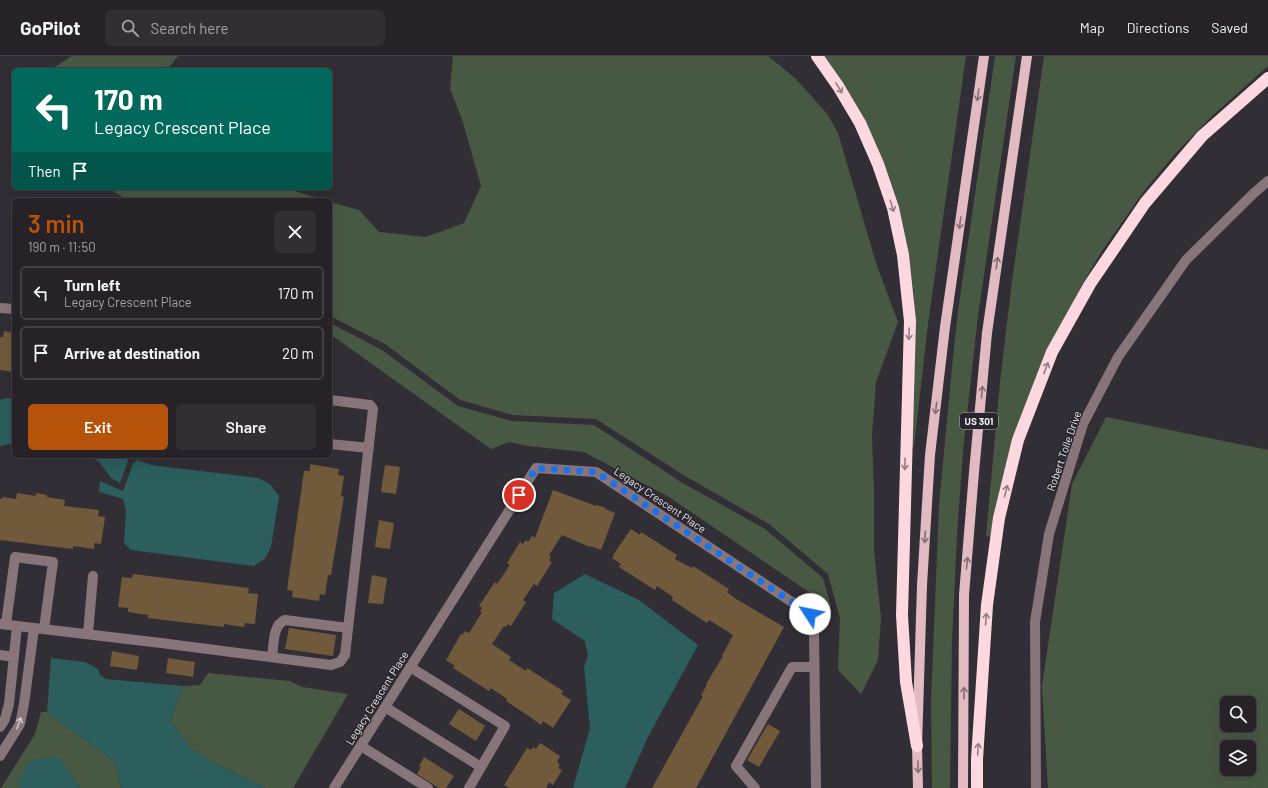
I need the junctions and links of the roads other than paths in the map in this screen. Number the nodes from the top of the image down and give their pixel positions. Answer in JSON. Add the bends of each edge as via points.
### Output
{"nodes":[{"id":1,"x":816,"y":56,"type":"edge"},
{"id":2,"x":984,"y":56,"type":"edge"},
{"id":3,"x":1027,"y":56,"type":"edge"},
{"id":4,"x":1268,"y":78,"type":"edge"},
{"id":5,"x":1268,"y":181,"type":"edge"},
{"id":6,"x":0,"y":308,"type":"edge"},
{"id":7,"x":12,"y":310,"type":"edge"},
{"id":8,"x":332,"y":400,"type":"edge"},
{"id":9,"x":332,"y":444,"type":"edge"},
{"id":10,"x":369,"y":448,"type":"junction"},
{"id":11,"x":94,"y":576,"type":"dead end"},
{"id":12,"x":3,"y":624,"type":"edge"},
{"id":13,"x":17,"y":626,"type":"junction"},
{"id":14,"x":34,"y":628,"type":"junction"},
{"id":15,"x":348,"y":628,"type":"junction"},
{"id":16,"x":44,"y":629,"type":"junction"},
{"id":17,"x":88,"y":634,"type":"junction"},
{"id":18,"x":0,"y":655,"type":"edge"},
{"id":19,"x":14,"y":657,"type":"junction"},
{"id":20,"x":272,"y":657,"type":"junction"},
{"id":21,"x":410,"y":667,"type":"junction"},
{"id":22,"x":814,"y":667,"type":"junction"},
{"id":23,"x":385,"y":707,"type":"junction"},
{"id":24,"x":0,"y":727,"type":"edge"},
{"id":25,"x":361,"y":746,"type":"junction"},
{"id":26,"x":917,"y":746,"type":"junction"},
{"id":27,"x":0,"y":756,"type":"edge"},
{"id":28,"x":482,"y":767,"type":"junction"},
{"id":29,"x":334,"y":788,"type":"edge"},
{"id":30,"x":428,"y":788,"type":"edge"},
{"id":31,"x":469,"y":788,"type":"edge"},
{"id":32,"x":755,"y":788,"type":"edge"},
{"id":33,"x":816,"y":788,"type":"edge"},
{"id":34,"x":918,"y":788,"type":"edge"},
{"id":35,"x":963,"y":788,"type":"edge"},
{"id":36,"x":977,"y":788,"type":"edge"},
{"id":37,"x":1036,"y":788,"type":"edge"}],
"edges":[{"from":1,"to":26,"type":"highway","one_way":true,"via":[[860,123],[893,208],[904,255],[910,321],[902,615],[906,682]]},
{"from":2,"to":26,"type":"main road","one_way":true,"via":[[945,327],[930,455],[922,585]]},
{"from":35,"to":3,"type":"main road","number":"US 301","one_way":true,"via":[[964,595],[976,457],[987,333]]},
{"from":36,"to":4,"type":"highway","one_way":true,"via":[[987,605],[999,518],[1018,440],[1052,352],[1090,284],[1145,203],[1202,136]]},
{"from":5,"to":37,"type":"street","name":"Robert Tolle Drive","via":[[1186,260],[1118,357],[1083,424],[1049,534],[1035,622]]},
{"from":6,"to":7,"type":"street"},
{"from":8,"to":10,"type":"street","via":[[370,405],[373,409]]},
{"from":9,"to":10,"type":"street"},
{"from":10,"to":15,"type":"street"},
{"from":11,"to":17,"type":"street"},
{"from":12,"to":13,"type":"street"},
{"from":12,"to":16,"type":"street","via":[[15,557],[53,562]]},
{"from":13,"to":14,"type":"street"},
{"from":13,"to":19,"type":"street"},
{"from":14,"to":16,"type":"street"},
{"from":27,"to":14,"type":"street","one_way":true,"via":[[20,724]]},
{"from":15,"to":20,"type":"street","via":[[345,655],[336,664]]},
{"from":15,"to":20,"type":"street","via":[[285,620],[276,630]]},
{"from":16,"to":17,"type":"street"},
{"from":17,"to":20,"type":"street"},
{"from":18,"to":19,"type":"street"},
{"from":19,"to":24,"type":"street","via":[[9,704]]},
{"from":21,"to":22,"type":"street","name":"Legacy Crescent Place","via":[[536,468],[596,472],[810,614],[814,631]]},
{"from":21,"to":23,"type":"street","name":"Legacy Crescent Place"},
{"from":21,"to":28,"type":"street","via":[[505,726]]},
{"from":22,"to":32,"type":"street","via":[[792,667],[736,766]]},
{"from":22,"to":33,"type":"street","name":"Legacy Crescent Place"},
{"from":23,"to":25,"type":"street","name":"Legacy Crescent Place"},
{"from":23,"to":28,"type":"street"},
{"from":25,"to":29,"type":"street","name":"Legacy Crescent Place"},
{"from":25,"to":30,"type":"street"},
{"from":26,"to":34,"type":"main road","one_way":true},
{"from":28,"to":31,"type":"street"}]}
